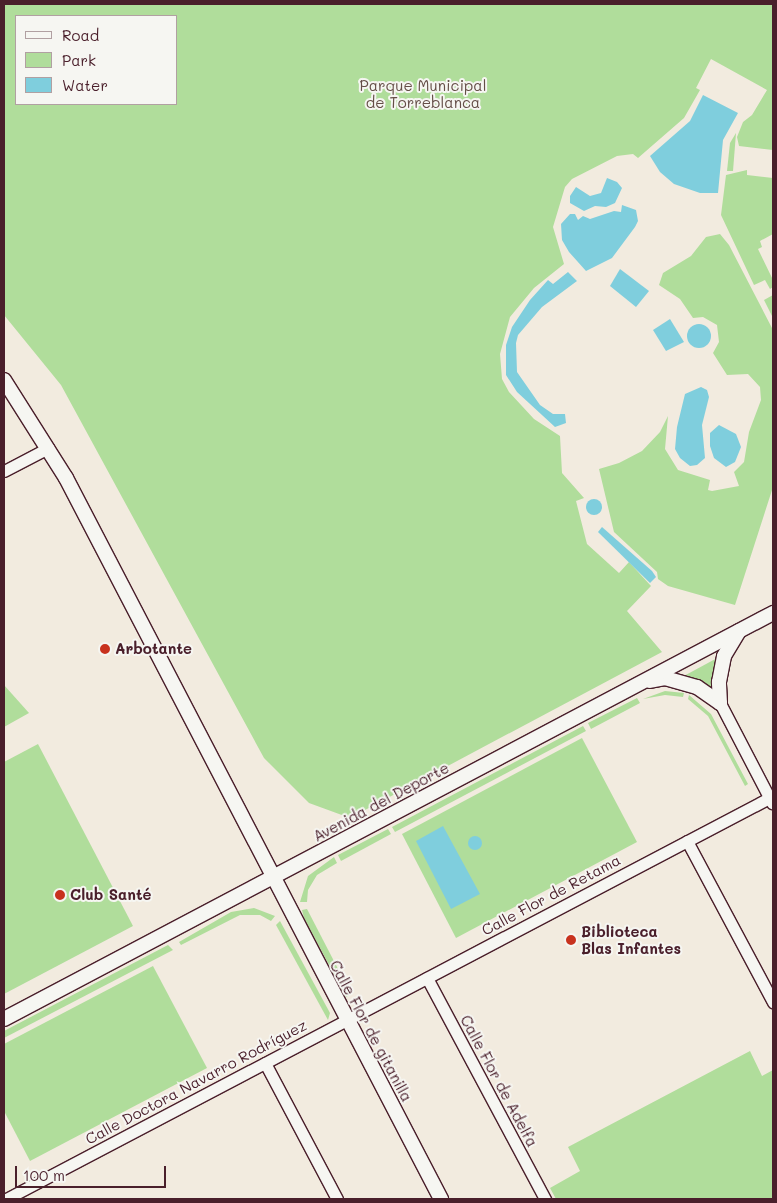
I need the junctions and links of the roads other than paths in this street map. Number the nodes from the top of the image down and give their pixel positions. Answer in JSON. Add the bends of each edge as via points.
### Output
{"nodes":[{"id":1,"x":4,"y":380,"type":"edge"},
{"id":2,"x":48,"y":448,"type":"junction"},
{"id":3,"x":4,"y":472,"type":"edge"},
{"id":4,"x":773,"y":613,"type":"edge"},
{"id":5,"x":740,"y":630,"type":"junction"},
{"id":6,"x":641,"y":683,"type":"junction"},
{"id":7,"x":720,"y":703,"type":"junction"},
{"id":8,"x":772,"y":799,"type":"edge"},
{"id":9,"x":687,"y":841,"type":"junction"},
{"id":10,"x":273,"y":877,"type":"junction"},
{"id":11,"x":427,"y":978,"type":"junction"},
{"id":12,"x":773,"y":1002,"type":"edge"},
{"id":13,"x":4,"y":1019,"type":"edge"},
{"id":14,"x":347,"y":1020,"type":"junction"},
{"id":15,"x":265,"y":1063,"type":"junction"},
{"id":16,"x":6,"y":1199,"type":"edge"},
{"id":17,"x":337,"y":1199,"type":"edge"},
{"id":18,"x":441,"y":1199,"type":"edge"},
{"id":19,"x":545,"y":1199,"type":"edge"}],
"edges":[{"from":1,"to":2,"type":"street","name":"Calle Flor de gitanilla"},
{"from":2,"to":3,"type":"street"},
{"from":2,"to":10,"type":"street","name":"Calle Flor de gitanilla"},
{"from":4,"to":5,"type":"street","name":"Avenida del Deporte"},
{"from":5,"to":6,"type":"street","name":"Avenida del Deporte"},
{"from":5,"to":7,"type":"street","via":[[724,656],[719,682]]},
{"from":6,"to":7,"type":"street","via":[[665,678],[697,687]]},
{"from":6,"to":10,"type":"street","name":"Avenida del Deporte"},
{"from":7,"to":8,"type":"street"},
{"from":8,"to":9,"type":"street","name":"Calle Flor de Retama"},
{"from":9,"to":11,"type":"street","name":"Calle Flor de Retama"},
{"from":9,"to":12,"type":"street"},
{"from":10,"to":13,"type":"street","name":"Avenida del Deporte"},
{"from":10,"to":14,"type":"street","name":"Calle Flor de gitanilla"},
{"from":11,"to":14,"type":"street","name":"Calle Flor de Retama"},
{"from":11,"to":19,"type":"street","name":"Calle Flor de Adelfa"},
{"from":14,"to":15,"type":"street","name":"Calle Doctora Navarro Rodríguez"},
{"from":14,"to":18,"type":"street","name":"Calle Flor de gitanilla"},
{"from":15,"to":16,"type":"street","name":"Calle Doctora Navarro Rodríguez"},
{"from":15,"to":17,"type":"street"}]}
